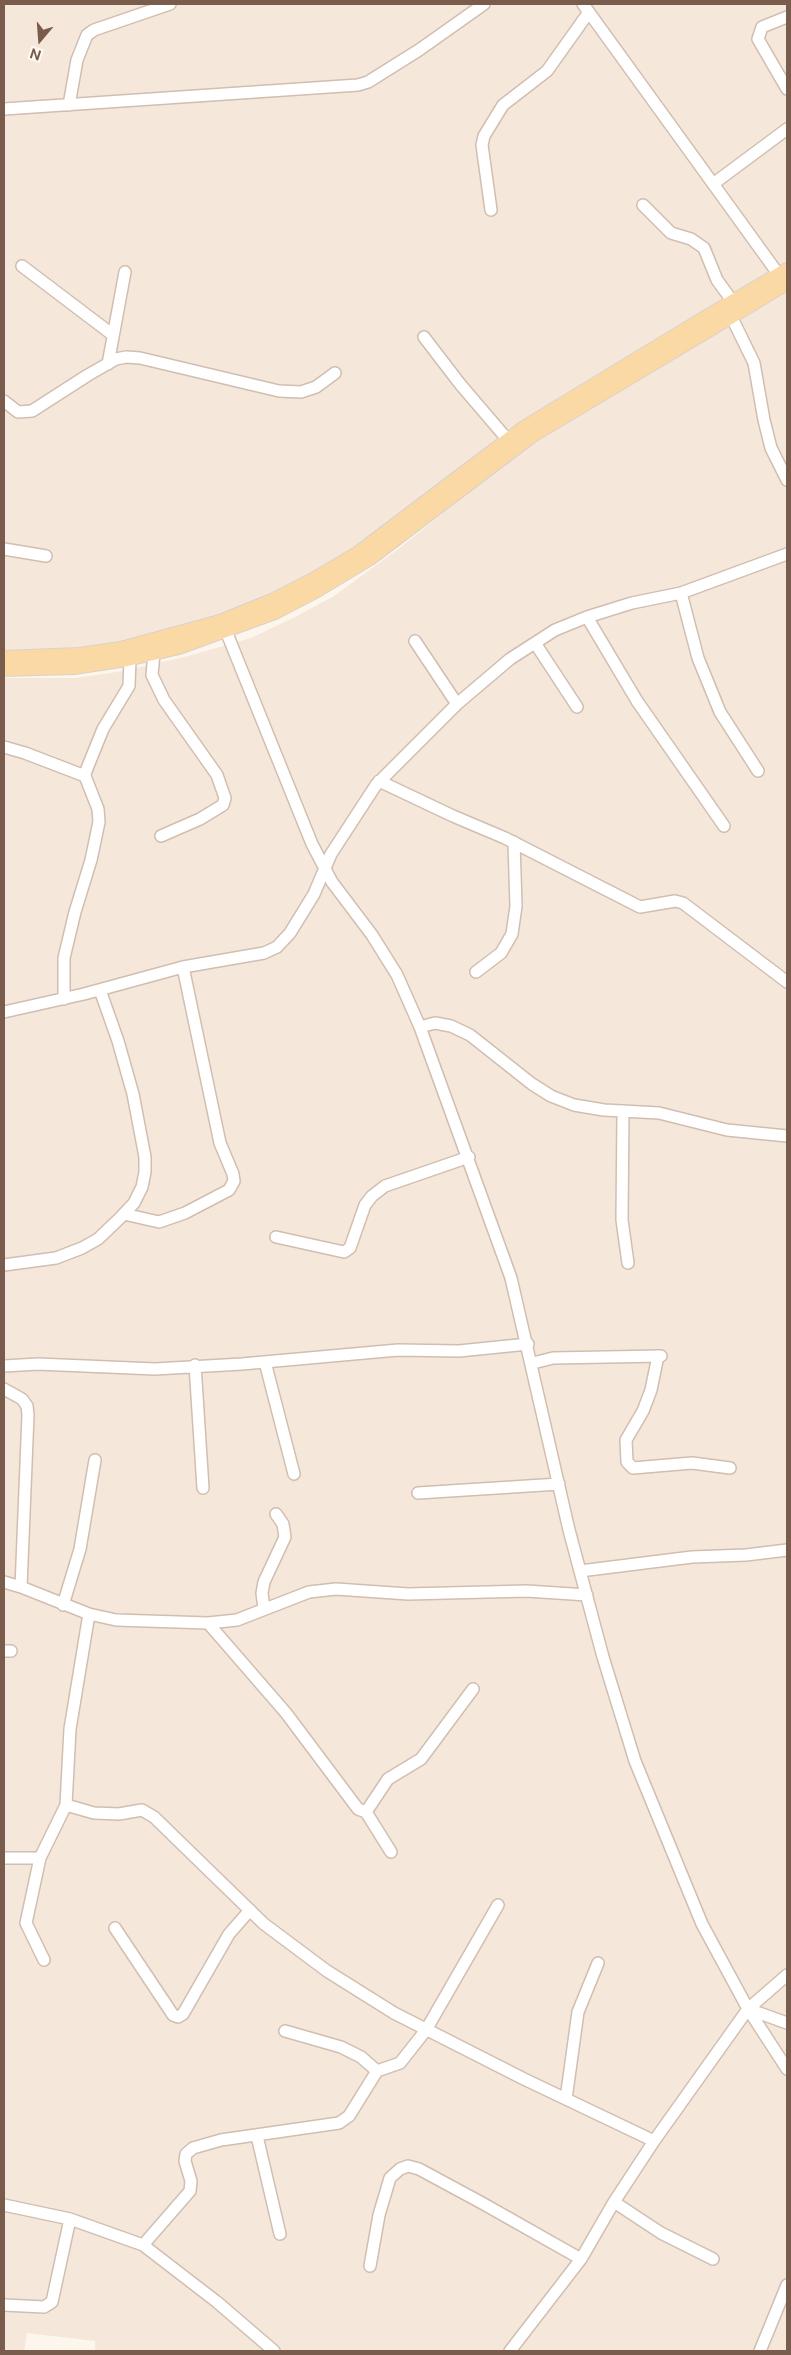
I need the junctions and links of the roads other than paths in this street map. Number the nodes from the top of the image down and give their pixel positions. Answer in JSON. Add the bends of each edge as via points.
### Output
{"nodes":[{"id":1,"x":170,"y":4,"type":"edge"},
{"id":2,"x":484,"y":4,"type":"edge"},
{"id":3,"x":586,"y":8,"type":"edge"},
{"id":4,"x":787,"y":17,"type":"edge"},
{"id":5,"x":787,"y":89,"type":"edge"},
{"id":6,"x":69,"y":105,"type":"junction"},
{"id":7,"x":4,"y":109,"type":"edge"},
{"id":8,"x":787,"y":129,"type":"edge"},
{"id":9,"x":713,"y":184,"type":"junction"},
{"id":10,"x":643,"y":205,"type":"dead end"},
{"id":11,"x":491,"y":210,"type":"dead end"},
{"id":12,"x":22,"y":266,"type":"dead end"},
{"id":13,"x":125,"y":272,"type":"dead end"},
{"id":14,"x":784,"y":276,"type":"edge"},
{"id":15,"x":733,"y":302,"type":"junction"},
{"id":16,"x":731,"y":316,"type":"junction"},
{"id":17,"x":113,"y":335,"type":"junction"},
{"id":18,"x":424,"y":337,"type":"dead end"},
{"id":19,"x":108,"y":364,"type":"junction"},
{"id":20,"x":335,"y":373,"type":"dead end"},
{"id":21,"x":5,"y":404,"type":"edge"},
{"id":22,"x":507,"y":439,"type":"junction"},
{"id":23,"x":787,"y":480,"type":"edge"},
{"id":24,"x":4,"y":549,"type":"edge"},
{"id":25,"x":787,"y":554,"type":"edge"},
{"id":26,"x":46,"y":556,"type":"dead end"},
{"id":27,"x":681,"y":593,"type":"junction"},
{"id":28,"x":587,"y":617,"type":"junction"},
{"id":29,"x":226,"y":631,"type":"junction"},
{"id":30,"x":415,"y":641,"type":"dead end"},
{"id":31,"x":535,"y":643,"type":"junction"},
{"id":32,"x":154,"y":653,"type":"junction"},
{"id":33,"x":4,"y":658,"type":"edge"},
{"id":34,"x":130,"y":659,"type":"junction"},
{"id":35,"x":4,"y":669,"type":"edge"},
{"id":36,"x":457,"y":704,"type":"junction"},
{"id":37,"x":577,"y":707,"type":"dead end"},
{"id":38,"x":4,"y":747,"type":"edge"},
{"id":39,"x":758,"y":771,"type":"dead end"},
{"id":40,"x":85,"y":776,"type":"junction"},
{"id":41,"x":380,"y":781,"type":"junction"},
{"id":42,"x":724,"y":826,"type":"dead end"},
{"id":43,"x":161,"y":836,"type":"dead end"},
{"id":44,"x":514,"y":842,"type":"junction"},
{"id":45,"x":326,"y":870,"type":"junction"},
{"id":46,"x":183,"y":968,"type":"junction"},
{"id":47,"x":476,"y":972,"type":"dead end"},
{"id":48,"x":787,"y":982,"type":"edge"},
{"id":49,"x":100,"y":990,"type":"junction"},
{"id":50,"x":64,"y":999,"type":"junction"},
{"id":51,"x":4,"y":1012,"type":"edge"},
{"id":52,"x":420,"y":1027,"type":"junction"},
{"id":53,"x":623,"y":1111,"type":"junction"},
{"id":54,"x":787,"y":1136,"type":"edge"},
{"id":55,"x":469,"y":1157,"type":"junction"},
{"id":56,"x":124,"y":1214,"type":"junction"},
{"id":57,"x":276,"y":1237,"type":"dead end"},
{"id":58,"x":628,"y":1263,"type":"dead end"},
{"id":59,"x":4,"y":1265,"type":"edge"},
{"id":60,"x":528,"y":1344,"type":"junction"},
{"id":61,"x":265,"y":1362,"type":"junction"},
{"id":62,"x":533,"y":1363,"type":"junction"},
{"id":63,"x":195,"y":1365,"type":"junction"},
{"id":64,"x":4,"y":1366,"type":"edge"},
{"id":65,"x":4,"y":1390,"type":"edge"},
{"id":66,"x":95,"y":1460,"type":"dead end"},
{"id":67,"x":730,"y":1468,"type":"dead end"},
{"id":68,"x":294,"y":1474,"type":"dead end"},
{"id":69,"x":559,"y":1484,"type":"junction"},
{"id":70,"x":204,"y":1488,"type":"dead end"},
{"id":71,"x":418,"y":1493,"type":"dead end"},
{"id":72,"x":276,"y":1514,"type":"dead end"},
{"id":73,"x":787,"y":1550,"type":"edge"},
{"id":74,"x":580,"y":1571,"type":"junction"},
{"id":75,"x":4,"y":1582,"type":"edge"},
{"id":76,"x":21,"y":1586,"type":"junction"},
{"id":77,"x":587,"y":1595,"type":"junction"},
{"id":78,"x":64,"y":1604,"type":"junction"},
{"id":79,"x":264,"y":1609,"type":"junction"},
{"id":80,"x":89,"y":1614,"type":"junction"},
{"id":81,"x":208,"y":1623,"type":"junction"},
{"id":82,"x":473,"y":1689,"type":"dead end"},
{"id":83,"x":66,"y":1804,"type":"junction"},
{"id":84,"x":366,"y":1812,"type":"junction"},
{"id":85,"x":392,"y":1852,"type":"dead end"},
{"id":86,"x":4,"y":1858,"type":"edge"},
{"id":87,"x":40,"y":1858,"type":"junction"},
{"id":88,"x":498,"y":1905,"type":"dead end"},
{"id":89,"x":250,"y":1910,"type":"junction"},
{"id":90,"x":116,"y":1928,"type":"dead end"},
{"id":91,"x":44,"y":1960,"type":"dead end"},
{"id":92,"x":598,"y":1963,"type":"dead end"},
{"id":93,"x":787,"y":1975,"type":"edge"},
{"id":94,"x":748,"y":2009,"type":"junction"},
{"id":95,"x":787,"y":2023,"type":"edge"},
{"id":96,"x":426,"y":2030,"type":"junction"},
{"id":97,"x":285,"y":2031,"type":"dead end"},
{"id":98,"x":787,"y":2069,"type":"edge"},
{"id":99,"x":377,"y":2071,"type":"junction"},
{"id":100,"x":566,"y":2099,"type":"junction"},
{"id":101,"x":258,"y":2136,"type":"junction"},
{"id":102,"x":654,"y":2141,"type":"junction"},
{"id":103,"x":614,"y":2202,"type":"junction"},
{"id":104,"x":4,"y":2204,"type":"edge"},
{"id":105,"x":70,"y":2219,"type":"junction"},
{"id":106,"x":280,"y":2234,"type":"dead end"},
{"id":107,"x":144,"y":2245,"type":"junction"},
{"id":108,"x":581,"y":2259,"type":"junction"},
{"id":109,"x":713,"y":2259,"type":"dead end"},
{"id":110,"x":370,"y":2266,"type":"dead end"},
{"id":111,"x":787,"y":2285,"type":"edge"},
{"id":112,"x":4,"y":2305,"type":"edge"},
{"id":113,"x":274,"y":2351,"type":"edge"},
{"id":114,"x":510,"y":2351,"type":"edge"},
{"id":115,"x":760,"y":2351,"type":"edge"}],
"edges":[{"from":1,"to":6,"type":"street","via":[[94,30],[87,36],[77,60]]},
{"from":2,"to":6,"type":"street","via":[[419,50],[358,85]]},
{"from":3,"to":9,"type":"street"},
{"from":3,"to":11,"type":"street","via":[[546,71],[503,106],[484,136],[482,145]]},
{"from":4,"to":5,"type":"street","via":[[762,27],[758,39]]},
{"from":6,"to":7,"type":"street"},
{"from":8,"to":9,"type":"street"},
{"from":9,"to":14,"type":"street"},
{"from":10,"to":15,"type":"street","via":[[671,233],[691,239],[704,248],[717,280]]},
{"from":12,"to":17,"type":"street"},
{"from":13,"to":17,"type":"street"},
{"from":14,"to":15,"type":"main road"},
{"from":14,"to":16,"type":"main road"},
{"from":15,"to":22,"type":"main road"},
{"from":16,"to":23,"type":"street","via":[[754,363],[771,448]]},
{"from":16,"to":29,"type":"main road","via":[[531,436],[370,558],[275,612]]},
{"from":17,"to":19,"type":"street"},
{"from":18,"to":22,"type":"street"},
{"from":19,"to":20,"type":"street","via":[[126,357],[140,358],[279,391],[301,392],[316,387]]},
{"from":19,"to":21,"type":"street","via":[[32,411],[18,412]]},
{"from":22,"to":33,"type":"main road","via":[[360,552],[272,601],[220,622],[121,649],[79,655]]},
{"from":24,"to":26,"type":"street"},
{"from":25,"to":27,"type":"street"},
{"from":27,"to":28,"type":"street"},
{"from":27,"to":39,"type":"street","via":[[698,658],[720,712]]},
{"from":28,"to":31,"type":"street","via":[[555,630]]},
{"from":28,"to":42,"type":"street","via":[[642,709]]},
{"from":29,"to":32,"type":"main road"},
{"from":29,"to":45,"type":"street","via":[[312,844]]},
{"from":30,"to":36,"type":"street"},
{"from":31,"to":36,"type":"street","via":[[510,658]]},
{"from":31,"to":37,"type":"street"},
{"from":32,"to":34,"type":"main road"},
{"from":32,"to":43,"type":"street","via":[[152,675],[164,700],[217,775],[225,798],[223,805],[200,819]]},
{"from":34,"to":35,"type":"main road","via":[[74,667]]},
{"from":34,"to":40,"type":"street","via":[[129,686],[103,729]]},
{"from":36,"to":41,"type":"street"},
{"from":38,"to":40,"type":"street"},
{"from":40,"to":50,"type":"street","via":[[98,809],[99,822],[64,958]]},
{"from":41,"to":44,"type":"street"},
{"from":41,"to":45,"type":"street","via":[[331,854]]},
{"from":44,"to":47,"type":"street","via":[[516,906],[512,934],[501,953]]},
{"from":44,"to":48,"type":"street","via":[[640,907],[675,901],[684,903]]},
{"from":45,"to":46,"type":"street","via":[[290,934],[277,947],[264,953]]},
{"from":45,"to":52,"type":"street","via":[[397,975]]},
{"from":46,"to":49,"type":"street"},
{"from":46,"to":56,"type":"street","via":[[220,1143],[234,1181],[230,1190],[159,1222]]},
{"from":49,"to":50,"type":"street"},
{"from":49,"to":56,"type":"street","via":[[133,1094],[145,1158],[142,1187]]},
{"from":50,"to":51,"type":"street"},
{"from":52,"to":53,"type":"street","via":[[435,1023],[470,1035],[551,1096],[574,1105]]},
{"from":52,"to":55,"type":"street"},
{"from":53,"to":54,"type":"street","via":[[659,1113],[727,1130]]},
{"from":53,"to":58,"type":"street","via":[[622,1220]]},
{"from":55,"to":57,"type":"street","via":[[385,1186],[365,1205],[350,1248],[344,1252]]},
{"from":55,"to":60,"type":"street","via":[[511,1278]]},
{"from":56,"to":59,"type":"street","via":[[98,1239],[82,1248],[56,1258]]},
{"from":60,"to":61,"type":"street","via":[[459,1351],[398,1350]]},
{"from":60,"to":62,"type":"street"},
{"from":61,"to":63,"type":"street"},
{"from":61,"to":68,"type":"street"},
{"from":62,"to":67,"type":"street","via":[[553,1358],[660,1356],[644,1411],[626,1440],[627,1462],[633,1468],[692,1463]]},
{"from":62,"to":69,"type":"street"},
{"from":63,"to":64,"type":"street","via":[[155,1369],[38,1364]]},
{"from":63,"to":70,"type":"street"},
{"from":65,"to":76,"type":"street","via":[[22,1399],[28,1415]]},
{"from":66,"to":78,"type":"street","via":[[80,1549]]},
{"from":69,"to":71,"type":"street"},
{"from":69,"to":74,"type":"street"},
{"from":72,"to":79,"type":"street","via":[[283,1524],[285,1536],[264,1582]]},
{"from":73,"to":74,"type":"street","via":[[692,1556]]},
{"from":74,"to":77,"type":"street"},
{"from":75,"to":76,"type":"street"},
{"from":76,"to":78,"type":"street"},
{"from":77,"to":79,"type":"street","via":[[527,1591],[408,1594],[336,1589],[309,1592]]},
{"from":77,"to":94,"type":"street","via":[[635,1761],[702,1924]]},
{"from":78,"to":80,"type":"street"},
{"from":79,"to":81,"type":"street","via":[[236,1620]]},
{"from":80,"to":81,"type":"street","via":[[116,1620]]},
{"from":80,"to":83,"type":"street","via":[[70,1729]]},
{"from":81,"to":84,"type":"street","via":[[302,1732],[358,1809]]},
{"from":82,"to":84,"type":"street","via":[[421,1759],[388,1779]]},
{"from":83,"to":87,"type":"street"},
{"from":83,"to":89,"type":"street","via":[[94,1813],[119,1814],[142,1810],[154,1817]]},
{"from":84,"to":85,"type":"street"},
{"from":86,"to":87,"type":"street"},
{"from":87,"to":91,"type":"street","via":[[26,1923]]},
{"from":88,"to":96,"type":"street"},
{"from":89,"to":90,"type":"street","via":[[229,1934],[183,2014],[178,2017],[172,2014]]},
{"from":89,"to":96,"type":"street","via":[[327,1971]]},
{"from":92,"to":100,"type":"street","via":[[578,2012]]},
{"from":93,"to":94,"type":"street"},
{"from":94,"to":95,"type":"street"},
{"from":94,"to":98,"type":"street"},
{"from":94,"to":102,"type":"street"},
{"from":96,"to":99,"type":"street","via":[[400,2063]]},
{"from":96,"to":100,"type":"street"},
{"from":97,"to":99,"type":"street","via":[[341,2047]]},
{"from":99,"to":101,"type":"street","via":[[349,2116],[339,2123]]},
{"from":100,"to":102,"type":"street"},
{"from":101,"to":106,"type":"street"},
{"from":101,"to":107,"type":"street","via":[[214,2141],[186,2154],[190,2191]]},
{"from":102,"to":103,"type":"street"},
{"from":103,"to":108,"type":"street"},
{"from":103,"to":109,"type":"street","via":[[661,2233]]},
{"from":104,"to":105,"type":"street"},
{"from":105,"to":107,"type":"street"},
{"from":105,"to":112,"type":"street","via":[[52,2302],[44,2307]]},
{"from":107,"to":113,"type":"street"},
{"from":108,"to":110,"type":"street","via":[[419,2168],[408,2166],[390,2178],[379,2215]]},
{"from":108,"to":114,"type":"street"},
{"from":111,"to":115,"type":"street"}]}
